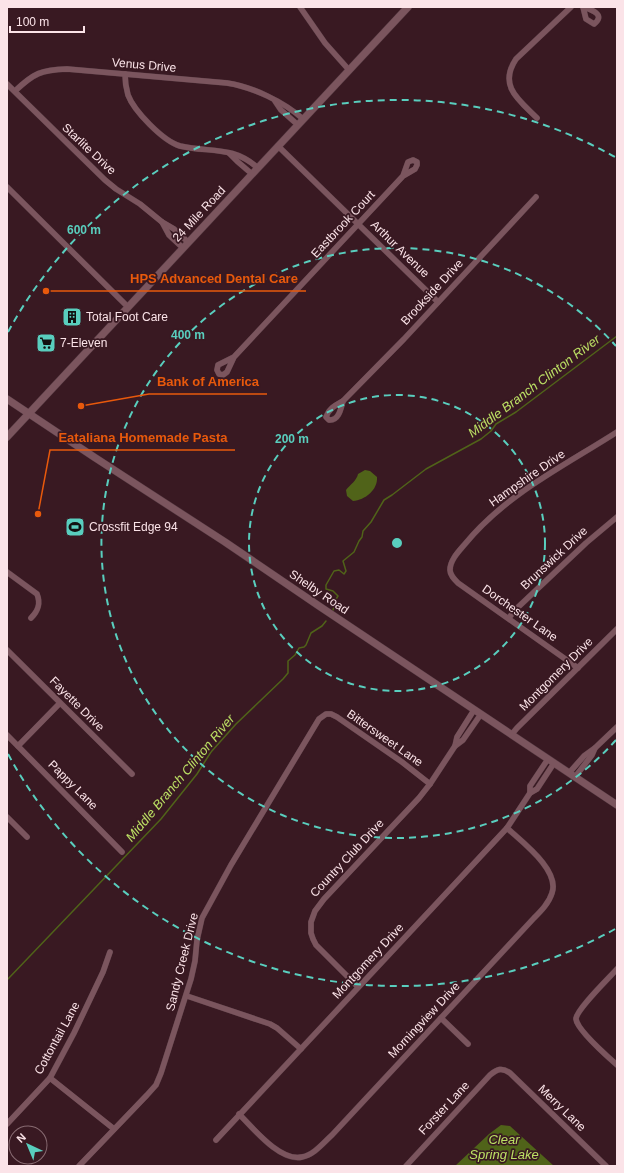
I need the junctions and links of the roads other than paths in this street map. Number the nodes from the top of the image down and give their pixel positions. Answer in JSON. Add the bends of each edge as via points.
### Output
{"nodes":[{"id":1,"x":300,"y":7,"type":"edge"},
{"id":2,"x":408,"y":7,"type":"edge"},
{"id":3,"x":571,"y":7,"type":"edge"},
{"id":4,"x":349,"y":70,"type":"junction"},
{"id":5,"x":125,"y":74,"type":"junction"},
{"id":6,"x":7,"y":84,"type":"edge"},
{"id":7,"x":14,"y":91,"type":"junction"},
{"id":8,"x":274,"y":100,"type":"junction"},
{"id":9,"x":537,"y":118,"type":"dead end"},
{"id":10,"x":303,"y":119,"type":"junction"},
{"id":11,"x":298,"y":125,"type":"junction"},
{"id":12,"x":278,"y":146,"type":"junction"},
{"id":13,"x":229,"y":152,"type":"junction"},
{"id":14,"x":258,"y":168,"type":"junction"},
{"id":15,"x":252,"y":174,"type":"junction"},
{"id":16,"x":403,"y":176,"type":"dead end"},
{"id":17,"x":7,"y":187,"type":"edge"},
{"id":18,"x":536,"y":197,"type":"dead end"},
{"id":19,"x":162,"y":222,"type":"junction"},
{"id":20,"x":358,"y":224,"type":"junction"},
{"id":21,"x":188,"y":242,"type":"junction"},
{"id":22,"x":183,"y":248,"type":"junction"},
{"id":23,"x":438,"y":302,"type":"junction"},
{"id":24,"x":128,"y":307,"type":"junction"},
{"id":25,"x":234,"y":357,"type":"dead end"},
{"id":26,"x":7,"y":399,"type":"edge"},
{"id":27,"x":343,"y":401,"type":"dead end"},
{"id":28,"x":29,"y":414,"type":"junction"},
{"id":29,"x":617,"y":432,"type":"edge"},
{"id":30,"x":7,"y":437,"type":"edge"},
{"id":31,"x":617,"y":517,"type":"edge"},
{"id":32,"x":7,"y":572,"type":"edge"},
{"id":33,"x":451,"y":574,"type":"joint"},
{"id":34,"x":31,"y":618,"type":"dead end"},
{"id":35,"x":509,"y":618,"type":"junction"},
{"id":36,"x":617,"y":629,"type":"edge"},
{"id":37,"x":7,"y":650,"type":"edge"},
{"id":38,"x":578,"y":668,"type":"junction"},
{"id":39,"x":60,"y":703,"type":"junction"},
{"id":40,"x":474,"y":710,"type":"junction"},
{"id":41,"x":326,"y":714,"type":"joint"},
{"id":42,"x":481,"y":714,"type":"junction"},
{"id":43,"x":617,"y":726,"type":"edge"},
{"id":44,"x":512,"y":734,"type":"junction"},
{"id":45,"x":7,"y":735,"type":"edge"},
{"id":46,"x":18,"y":746,"type":"junction"},
{"id":47,"x":456,"y":746,"type":"junction"},
{"id":48,"x":548,"y":759,"type":"junction"},
{"id":49,"x":554,"y":763,"type":"junction"},
{"id":50,"x":132,"y":774,"type":"dead end"},
{"id":51,"x":572,"y":775,"type":"junction"},
{"id":52,"x":430,"y":784,"type":"junction"},
{"id":53,"x":530,"y":793,"type":"junction"},
{"id":54,"x":617,"y":805,"type":"edge"},
{"id":55,"x":7,"y":817,"type":"edge"},
{"id":56,"x":507,"y":828,"type":"junction"},
{"id":57,"x":27,"y":837,"type":"dead end"},
{"id":58,"x":122,"y":852,"type":"dead end"},
{"id":59,"x":110,"y":952,"type":"dead end"},
{"id":60,"x":617,"y":969,"type":"edge"},
{"id":61,"x":358,"y":987,"type":"junction"},
{"id":62,"x":187,"y":996,"type":"junction"},
{"id":63,"x":441,"y":1018,"type":"junction"},
{"id":64,"x":468,"y":1044,"type":"dead end"},
{"id":65,"x":301,"y":1049,"type":"junction"},
{"id":66,"x":617,"y":1065,"type":"edge"},
{"id":67,"x":501,"y":1069,"type":"joint"},
{"id":68,"x":50,"y":1078,"type":"junction"},
{"id":69,"x":239,"y":1114,"type":"junction"},
{"id":70,"x":7,"y":1124,"type":"edge"},
{"id":71,"x":114,"y":1129,"type":"junction"},
{"id":72,"x":216,"y":1140,"type":"dead end"},
{"id":73,"x":79,"y":1166,"type":"edge"},
{"id":74,"x":406,"y":1166,"type":"edge"},
{"id":75,"x":606,"y":1166,"type":"edge"}],
"edges":[{"from":1,"to":4,"type":"street","via":[[325,43]]},
{"from":2,"to":4,"type":"street","name":"24 Mile Road"},
{"from":3,"to":9,"type":"street","via":[[516,59],[510,70],[509,81],[513,93]]},
{"from":4,"to":10,"type":"street","name":"24 Mile Road"},
{"from":5,"to":7,"type":"street","name":"Venus Drive","via":[[48,70],[33,76]]},
{"from":5,"to":8,"type":"street","name":"Venus Drive","via":[[236,84]]},
{"from":5,"to":13,"type":"street","via":[[126,88],[133,104],[169,141],[187,147]]},
{"from":6,"to":7,"type":"street","name":"Starlite Drive"},
{"from":7,"to":19,"type":"street","name":"Starlite Drive","via":[[105,180]]},
{"from":8,"to":10,"type":"street","name":"Venus Drive"},
{"from":8,"to":11,"type":"street","name":"Venus Drive"},
{"from":10,"to":11,"type":"street","name":"24 Mile Road"},
{"from":11,"to":12,"type":"street","name":"24 Mile Road"},
{"from":12,"to":14,"type":"street","name":"24 Mile Road"},
{"from":12,"to":20,"type":"street","name":"Arthur Avenue"},
{"from":13,"to":14,"type":"street","via":[[242,156]]},
{"from":13,"to":15,"type":"street"},
{"from":14,"to":15,"type":"street","name":"24 Mile Road"},
{"from":15,"to":21,"type":"street","name":"24 Mile Road"},
{"from":16,"to":20,"type":"street","name":"Eastbrook Court"},
{"from":17,"to":24,"type":"street"},
{"from":18,"to":23,"type":"street","name":"Brookside Drive"},
{"from":19,"to":21,"type":"street","name":"Starlite Drive"},
{"from":19,"to":22,"type":"street","name":"Starlite Drive","via":[[169,235]]},
{"from":20,"to":23,"type":"street","name":"Arthur Avenue"},
{"from":20,"to":25,"type":"street","name":"Eastbrook Court"},
{"from":21,"to":22,"type":"street","name":"24 Mile Road"},
{"from":22,"to":24,"type":"street","name":"24 Mile Road"},
{"from":23,"to":27,"type":"street","name":"Brookside Drive"},
{"from":24,"to":28,"type":"street","name":"24 Mile Road"},
{"from":26,"to":28,"type":"street","name":"Shelby Road"},
{"from":28,"to":30,"type":"street","name":"24 Mile Road"},
{"from":28,"to":40,"type":"street","name":"Shelby Road","via":[[226,542]]},
{"from":29,"to":33,"type":"street","name":"Hampshire Drive","via":[[500,508],[461,549],[451,565]]},
{"from":31,"to":35,"type":"street","name":"Brunswick Drive","via":[[586,543]]},
{"from":32,"to":34,"type":"street","via":[[37,594],[38,610]]},
{"from":33,"to":35,"type":"street","name":"Dorchester Lane","via":[[458,583]]},
{"from":35,"to":38,"type":"street","name":"Dorchester Lane"},
{"from":36,"to":38,"type":"street","name":"Montgomery Drive"},
{"from":37,"to":39,"type":"street","name":"Fayette Drive"},
{"from":38,"to":44,"type":"street","name":"Montgomery Drive"},
{"from":39,"to":46,"type":"street"},
{"from":39,"to":50,"type":"street","name":"Fayette Drive"},
{"from":40,"to":42,"type":"street","name":"Shelby Road"},
{"from":40,"to":47,"type":"street","name":"Country Club Drive","via":[[457,737]]},
{"from":41,"to":52,"type":"street","name":"Bittersweet Lane","via":[[337,717]]},
{"from":41,"to":62,"type":"street","name":"Sandy Creek Drive","via":[[319,719],[206,909],[199,926],[194,970]]},
{"from":42,"to":44,"type":"street","name":"Shelby Road"},
{"from":42,"to":47,"type":"street","name":"Country Club Drive"},
{"from":43,"to":51,"type":"street"},
{"from":44,"to":48,"type":"street","name":"Shelby Road"},
{"from":45,"to":46,"type":"street","name":"Pappy Lane"},
{"from":46,"to":58,"type":"street","name":"Pappy Lane"},
{"from":47,"to":52,"type":"street","name":"Country Club Drive"},
{"from":48,"to":49,"type":"street","name":"Shelby Road"},
{"from":48,"to":53,"type":"street","name":"Montgomery Drive","via":[[530,786]]},
{"from":49,"to":51,"type":"street","name":"Shelby Road"},
{"from":49,"to":53,"type":"street","name":"Montgomery Drive","via":[[537,789]]},
{"from":51,"to":54,"type":"street","name":"Shelby Road"},
{"from":52,"to":61,"type":"street","name":"Country Club Drive","via":[[324,899],[312,916],[310,928],[316,945]]},
{"from":53,"to":56,"type":"street","name":"Montgomery Drive"},
{"from":55,"to":57,"type":"street"},
{"from":56,"to":61,"type":"street","name":"Montgomery Drive"},
{"from":56,"to":63,"type":"street","name":"Morningview Drive","via":[[546,867],[553,882],[552,894],[544,907]]},
{"from":59,"to":68,"type":"street","name":"Cottontail Lane","via":[[104,972]]},
{"from":60,"to":66,"type":"street","via":[[581,1008],[576,1018],[577,1024]]},
{"from":61,"to":65,"type":"street","name":"Montgomery Drive"},
{"from":62,"to":65,"type":"street","via":[[270,1024]]},
{"from":62,"to":71,"type":"street","name":"Sandy Creek Drive","via":[[156,1085]]},
{"from":63,"to":64,"type":"street"},
{"from":63,"to":69,"type":"street","name":"Morningview Drive","via":[[332,1135],[306,1156],[292,1158],[283,1154]]},
{"from":65,"to":69,"type":"street","name":"Montgomery Drive"},
{"from":67,"to":74,"type":"street","name":"Forster Lane","via":[[490,1075]]},
{"from":67,"to":75,"type":"street","name":"Merry Lane","via":[[510,1073]]},
{"from":68,"to":70,"type":"street","name":"Cottontail Lane"},
{"from":68,"to":71,"type":"street"},
{"from":69,"to":72,"type":"street","name":"Montgomery Drive"},
{"from":71,"to":73,"type":"street","name":"Sandy Creek Drive"}]}
